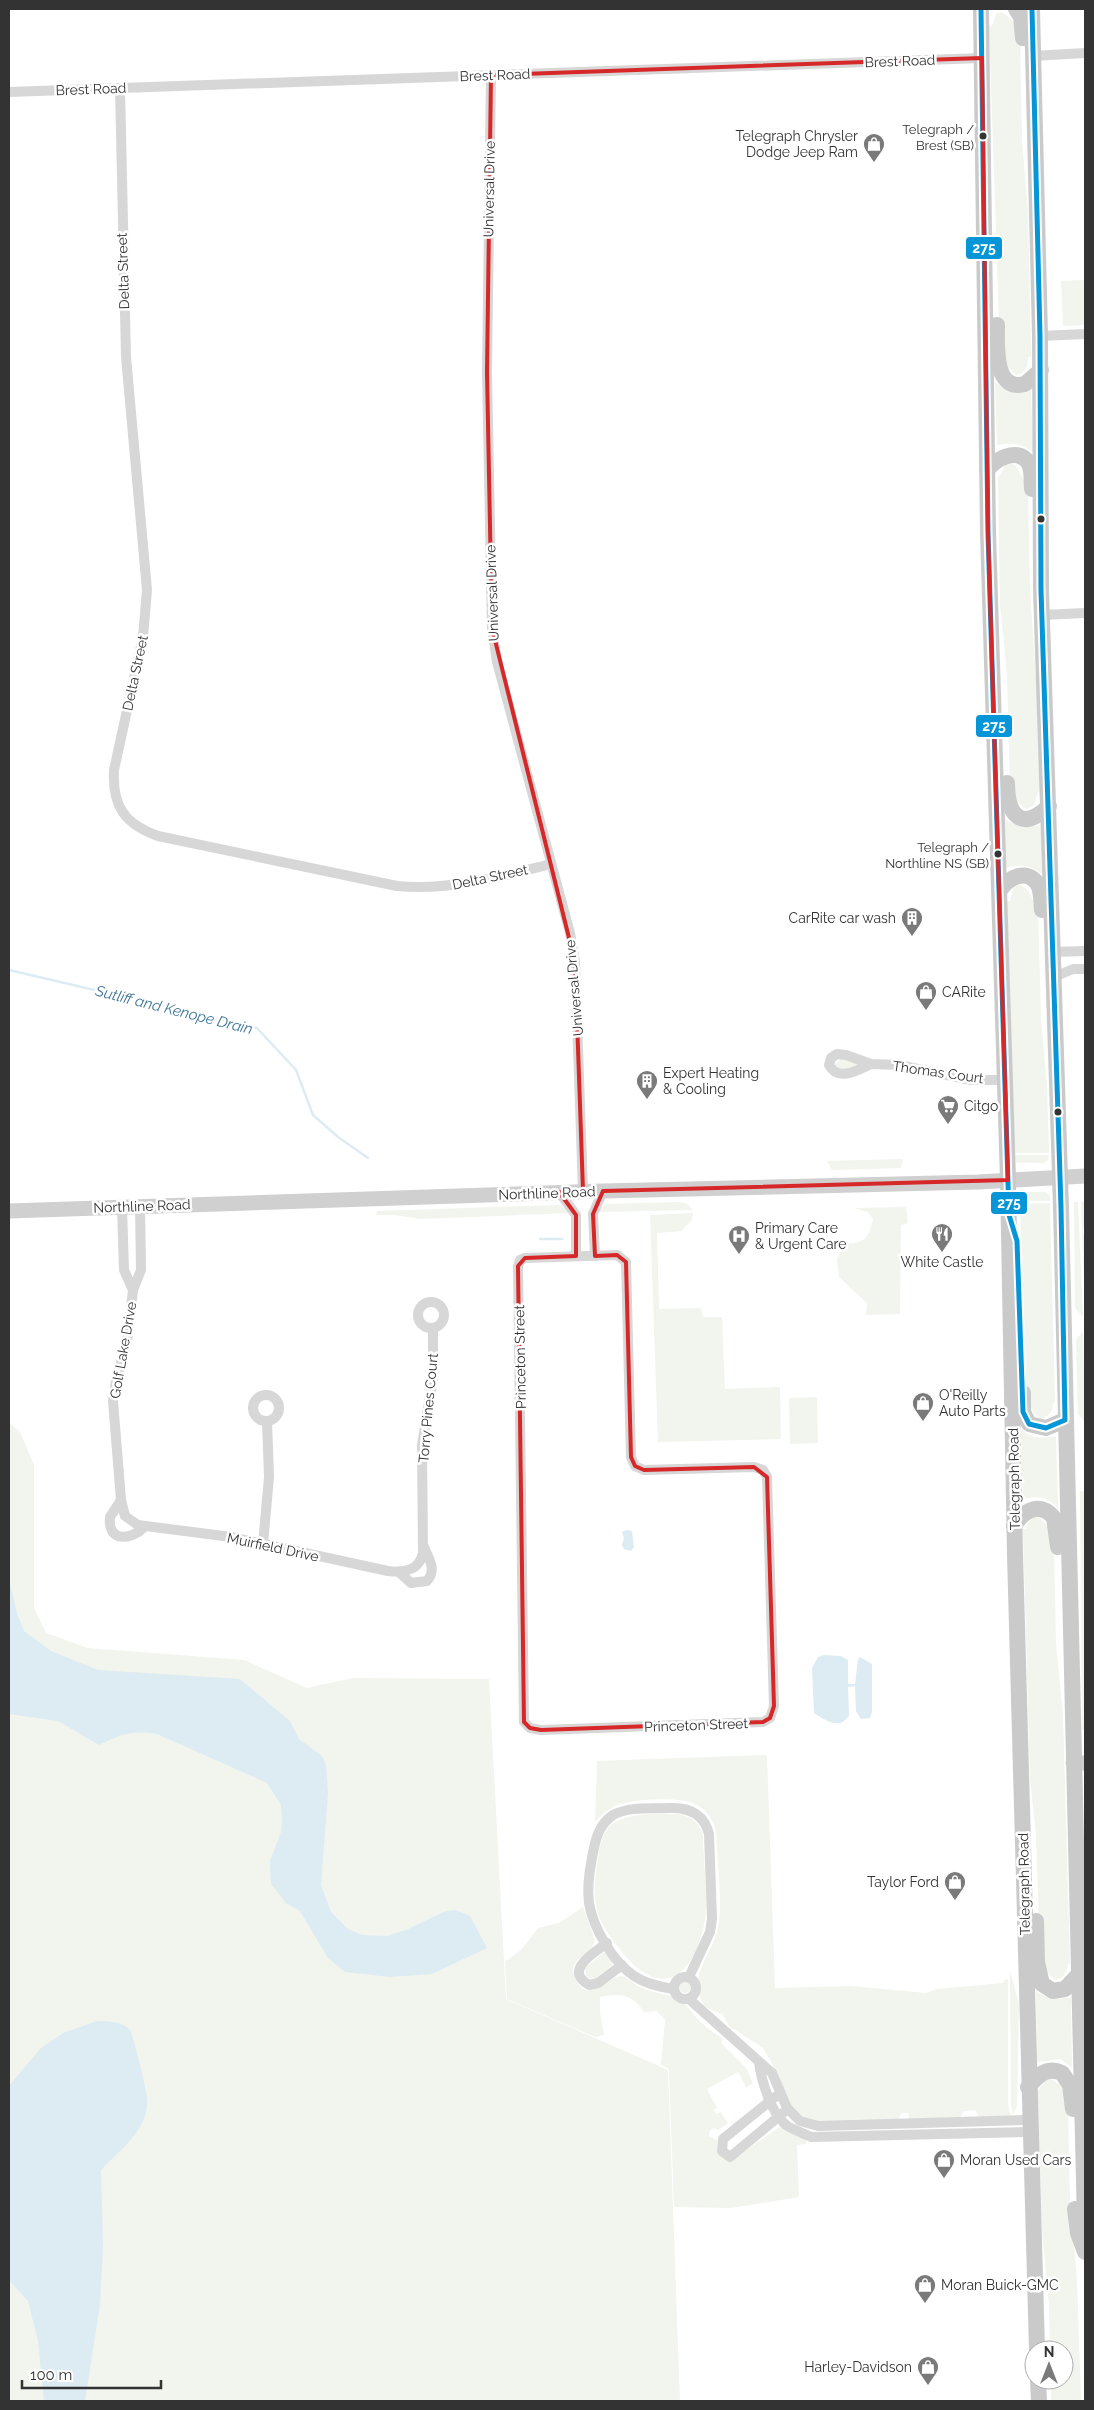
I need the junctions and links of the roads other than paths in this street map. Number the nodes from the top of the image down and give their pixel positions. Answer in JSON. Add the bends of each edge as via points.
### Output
{"nodes":[{"id":1,"x":1016,"y":9,"type":"edge"},
{"id":2,"x":1032,"y":9,"type":"edge"},
{"id":3,"x":984,"y":11,"type":"edge"},
{"id":4,"x":1085,"y":53,"type":"edge"},
{"id":5,"x":1033,"y":56,"type":"junction"},
{"id":6,"x":982,"y":58,"type":"junction"},
{"id":7,"x":491,"y":75,"type":"junction"},
{"id":8,"x":120,"y":88,"type":"junction"},
{"id":9,"x":9,"y":92,"type":"edge"},
{"id":10,"x":1036,"y":181,"type":"junction"},
{"id":11,"x":984,"y":202,"type":"junction"},
{"id":12,"x":1085,"y":334,"type":"edge"},
{"id":13,"x":1040,"y":336,"type":"junction"},
{"id":14,"x":1041,"y":370,"type":"junction"},
{"id":15,"x":987,"y":470,"type":"junction"},
{"id":16,"x":1085,"y":613,"type":"edge"},
{"id":17,"x":1043,"y":623,"type":"junction"},
{"id":18,"x":993,"y":632,"type":"junction"},
{"id":19,"x":1049,"y":806,"type":"junction"},
{"id":20,"x":551,"y":864,"type":"junction"},
{"id":21,"x":1000,"y":890,"type":"junction"},
{"id":22,"x":1085,"y":951,"type":"edge"},
{"id":23,"x":1053,"y":952,"type":"junction"},
{"id":24,"x":1085,"y":969,"type":"edge"},
{"id":25,"x":1054,"y":977,"type":"junction"},
{"id":26,"x":871,"y":1064,"type":"dead end"},
{"id":27,"x":1056,"y":1064,"type":"junction"},
{"id":28,"x":1005,"y":1080,"type":"junction"},
{"id":29,"x":1085,"y":1176,"type":"edge"},
{"id":30,"x":1060,"y":1178,"type":"junction"},
{"id":31,"x":1008,"y":1180,"type":"junction"},
{"id":32,"x":583,"y":1191,"type":"junction"},
{"id":33,"x":604,"y":1191,"type":"junction"},
{"id":34,"x":560,"y":1192,"type":"junction"},
{"id":35,"x":140,"y":1206,"type":"junction"},
{"id":36,"x":122,"y":1207,"type":"junction"},
{"id":37,"x":9,"y":1211,"type":"edge"},
{"id":38,"x":1009,"y":1215,"type":"junction"},
{"id":39,"x":576,"y":1256,"type":"junction"},
{"id":40,"x":596,"y":1256,"type":"junction"},
{"id":41,"x":133,"y":1290,"type":"junction"},
{"id":42,"x":433,"y":1329,"type":"dead end"},
{"id":43,"x":1065,"y":1420,"type":"junction"},
{"id":44,"x":267,"y":1421,"type":"dead end"},
{"id":45,"x":121,"y":1500,"type":"junction"},
{"id":46,"x":1014,"y":1526,"type":"junction"},
{"id":47,"x":144,"y":1527,"type":"junction"},
{"id":48,"x":263,"y":1544,"type":"junction"},
{"id":49,"x":424,"y":1547,"type":"junction"},
{"id":50,"x":400,"y":1572,"type":"junction"},
{"id":51,"x":1072,"y":1693,"type":"junction"},
{"id":52,"x":1079,"y":1746,"type":"edge"},
{"id":53,"x":1079,"y":1763,"type":"edge"},
{"id":54,"x":1022,"y":1800,"type":"junction"},
{"id":55,"x":607,"y":1943,"type":"junction"},
{"id":56,"x":622,"y":1965,"type":"junction"},
{"id":57,"x":1079,"y":1974,"type":"junction"},
{"id":58,"x":689,"y":1977,"type":"junction"},
{"id":59,"x":674,"y":1988,"type":"junction"},
{"id":60,"x":689,"y":1999,"type":"junction"},
{"id":61,"x":759,"y":2062,"type":"junction"},
{"id":62,"x":1028,"y":2087,"type":"junction"},
{"id":63,"x":780,"y":2093,"type":"junction"},
{"id":64,"x":770,"y":2100,"type":"junction"},
{"id":65,"x":787,"y":2108,"type":"junction"},
{"id":66,"x":780,"y":2116,"type":"junction"},
{"id":67,"x":906,"y":2124,"type":"junction"},
{"id":68,"x":1029,"y":2126,"type":"junction"},
{"id":69,"x":906,"y":2135,"type":"junction"},
{"id":70,"x":1085,"y":2223,"type":"edge"},
{"id":71,"x":1085,"y":2252,"type":"edge"},
{"id":72,"x":1034,"y":2261,"type":"junction"},
{"id":73,"x":1037,"y":2340,"type":"edge"},
{"id":74,"x":1046,"y":2340,"type":"edge"}],
"edges":[{"from":1,"to":10,"type":"main road","via":[[1022,23],[1025,138]]},
{"from":2,"to":5,"type":"main road"},
{"from":3,"to":6,"type":"main road","name":"Telegraph Road"},
{"from":4,"to":5,"type":"street"},
{"from":5,"to":10,"type":"main road"},
{"from":6,"to":7,"type":"street","name":"Brest Road"},
{"from":6,"to":11,"type":"main road","name":"Telegraph Road"},
{"from":7,"to":8,"type":"street","name":"Brest Road"},
{"from":7,"to":20,"type":"street","name":"Universal Drive","via":[[487,372],[492,628],[497,662]]},
{"from":8,"to":9,"type":"street","name":"Brest Road"},
{"from":8,"to":20,"type":"street","name":"Delta Street","via":[[126,357],[147,590],[143,637],[114,770],[114,792],[120,809],[134,824],[158,836],[397,886],[462,885]]},
{"from":10,"to":13,"type":"main road"},
{"from":11,"to":14,"type":"main road","via":[[995,246],[1000,372],[1007,380],[1020,386],[1030,382]]},
{"from":11,"to":15,"type":"main road","name":"Telegraph Road"},
{"from":12,"to":13,"type":"street"},
{"from":13,"to":14,"type":"main road"},
{"from":14,"to":17,"type":"main road"},
{"from":15,"to":17,"type":"main road","via":[[1000,459],[1013,455],[1028,462],[1031,470],[1033,591]]},
{"from":15,"to":18,"type":"main road","name":"Telegraph Road"},
{"from":16,"to":17,"type":"street"},
{"from":17,"to":19,"type":"main road"},
{"from":18,"to":19,"type":"main road","via":[[1004,681],[1007,799],[1011,811],[1025,818],[1036,816]]},
{"from":18,"to":21,"type":"main road","name":"Telegraph Road"},
{"from":19,"to":23,"type":"main road"},
{"from":20,"to":32,"type":"street","name":"Universal Drive","via":[[575,962]]},
{"from":21,"to":27,"type":"main road","via":[[1010,879],[1022,876],[1036,882],[1039,888],[1045,1015],[1049,1052]]},
{"from":21,"to":28,"type":"main road","name":"Telegraph Road"},
{"from":22,"to":23,"type":"street"},
{"from":23,"to":25,"type":"main road"},
{"from":24,"to":25,"type":"street","via":[[1073,969]]},
{"from":25,"to":27,"type":"main road"},
{"from":26,"to":28,"type":"street","name":"Thomas Court","via":[[899,1065],[971,1080]]},
{"from":27,"to":30,"type":"main road"},
{"from":28,"to":31,"type":"main road","name":"Telegraph Road"},
{"from":29,"to":30,"type":"main road","name":"Northline Road"},
{"from":30,"to":31,"type":"main road","name":"Northline Road"},
{"from":30,"to":43,"type":"main road"},
{"from":31,"to":33,"type":"main road","name":"Northline Road"},
{"from":31,"to":38,"type":"main road","name":"Telegraph Road"},
{"from":32,"to":33,"type":"main road","name":"Northline Road"},
{"from":32,"to":34,"type":"main road","name":"Northline Road"},
{"from":33,"to":40,"type":"street","via":[[593,1214]]},
{"from":34,"to":35,"type":"main road","name":"Northline Road"},
{"from":34,"to":39,"type":"street","via":[[576,1215]]},
{"from":35,"to":36,"type":"main road","name":"Northline Road"},
{"from":35,"to":41,"type":"street","name":"Golf Lake Drive","via":[[141,1270]]},
{"from":36,"to":37,"type":"main road","name":"Northline Road"},
{"from":36,"to":41,"type":"street","name":"Golf Lake Drive","via":[[124,1270]]},
{"from":38,"to":43,"type":"main road","via":[[1018,1242],[1025,1419],[1036,1428],[1046,1428]]},
{"from":38,"to":46,"type":"main road","name":"Telegraph Road"},
{"from":39,"to":40,"type":"street","name":"Princeton Street"},
{"from":39,"to":40,"type":"street","name":"Princeton Street","via":[[525,1258],[518,1266],[524,1722],[530,1728],[541,1730],[763,1722],[770,1718],[774,1706],[767,1477],[763,1470],[754,1467],[644,1470],[635,1466],[631,1457],[626,1262],[617,1255]]},
{"from":41,"to":45,"type":"street","name":"Golf Lake Drive","via":[[130,1323],[113,1401]]},
{"from":42,"to":49,"type":"street","name":"Torry Pines Court","via":[[433,1378],[422,1445]]},
{"from":43,"to":51,"type":"main road"},
{"from":44,"to":48,"type":"street","via":[[269,1477]]},
{"from":45,"to":47,"type":"street","name":"Muirfield Drive","via":[[128,1520]]},
{"from":45,"to":47,"type":"street","via":[[110,1517],[112,1530],[126,1538],[136,1535]]},
{"from":46,"to":51,"type":"main road","via":[[1024,1513],[1036,1508],[1050,1513],[1056,1524],[1060,1644],[1063,1668]]},
{"from":46,"to":54,"type":"main road","name":"Telegraph Road"},
{"from":47,"to":48,"type":"street","name":"Muirfield Drive"},
{"from":48,"to":50,"type":"street","name":"Muirfield Drive"},
{"from":49,"to":50,"type":"street","via":[[420,1563]]},
{"from":49,"to":50,"type":"street","name":"Muirfield Drive","via":[[432,1570],[427,1581],[411,1583]]},
{"from":51,"to":52,"type":"main road"},
{"from":52,"to":53,"type":"main road"},
{"from":53,"to":57,"type":"main road"},
{"from":54,"to":57,"type":"main road","via":[[1034,1848],[1039,1976],[1045,1988],[1058,1991],[1070,1986]]},
{"from":54,"to":62,"type":"main road","name":"Telegraph Road"},
{"from":55,"to":56,"type":"street"},
{"from":55,"to":56,"type":"street","via":[[581,1962],[582,1979],[594,1985]]},
{"from":55,"to":58,"type":"street","via":[[594,1920],[588,1891],[598,1832],[608,1819],[624,1811],[675,1808],[693,1811],[703,1819],[710,1834],[712,1919],[710,1932]]},
{"from":56,"to":59,"type":"street","via":[[644,1982]]},
{"from":57,"to":70,"type":"main road"},
{"from":58,"to":59,"type":"street","via":[[678,1979]]},
{"from":58,"to":60,"type":"street","via":[[697,1988]]},
{"from":59,"to":60,"type":"street","via":[[679,1998]]},
{"from":60,"to":61,"type":"street"},
{"from":61,"to":63,"type":"street","via":[[772,2073]]},
{"from":61,"to":64,"type":"street","via":[[761,2080]]},
{"from":62,"to":68,"type":"main road","name":"Telegraph Road"},
{"from":62,"to":71,"type":"main road","via":[[1047,2070],[1062,2073],[1070,2085],[1075,2207],[1078,2233]]},
{"from":63,"to":64,"type":"street"},
{"from":63,"to":65,"type":"street"},
{"from":64,"to":66,"type":"street"},
{"from":64,"to":66,"type":"street","via":[[723,2139],[722,2151],[730,2157]]},
{"from":65,"to":66,"type":"street"},
{"from":65,"to":67,"type":"street","via":[[800,2121],[818,2126]]},
{"from":66,"to":69,"type":"street","via":[[786,2125],[811,2136]]},
{"from":67,"to":68,"type":"street"},
{"from":67,"to":69,"type":"street"},
{"from":68,"to":69,"type":"street"},
{"from":68,"to":72,"type":"main road","name":"Telegraph Road"},
{"from":72,"to":73,"type":"main road","name":"Telegraph Road"},
{"from":72,"to":74,"type":"main road","via":[[1044,2304]]}]}
